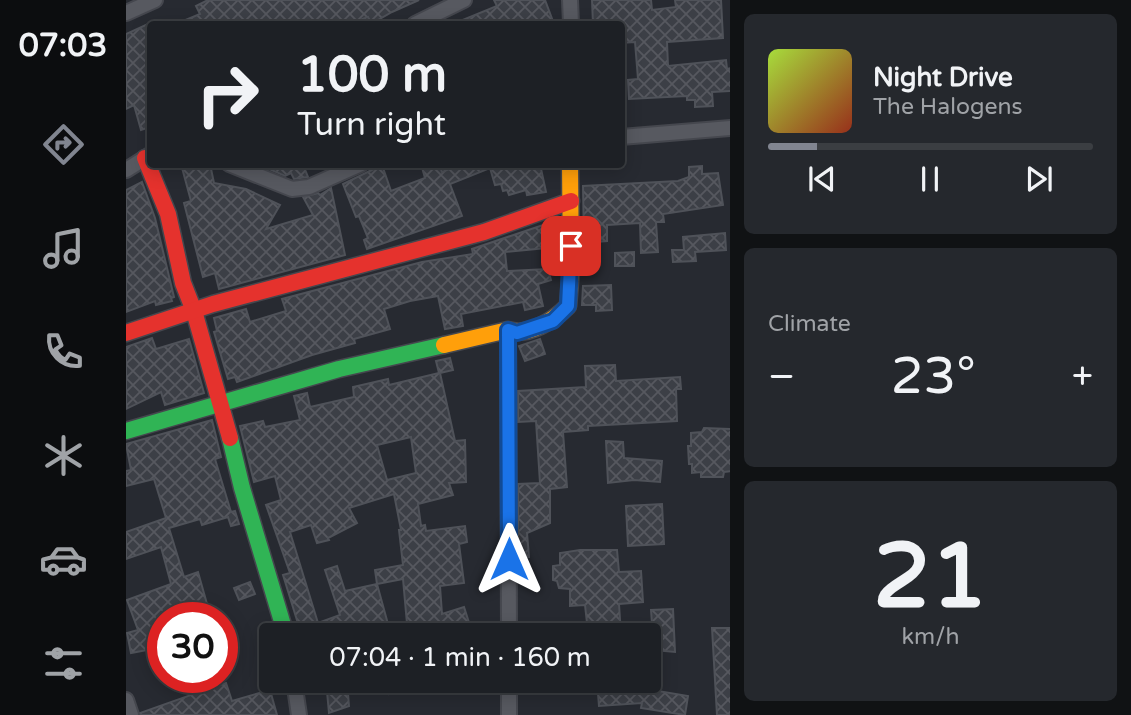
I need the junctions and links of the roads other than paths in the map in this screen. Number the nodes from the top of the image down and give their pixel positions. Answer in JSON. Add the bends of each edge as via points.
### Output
{"nodes":[{"id":1,"x":155,"y":0,"type":"edge"},
{"id":2,"x":464,"y":0,"type":"edge"},
{"id":3,"x":570,"y":0,"type":"edge"},
{"id":4,"x":126,"y":13,"type":"edge"},
{"id":5,"x":421,"y":21,"type":"edge"},
{"id":6,"x":571,"y":21,"type":"edge"},
{"id":7,"x":730,"y":128,"type":"edge"},
{"id":8,"x":625,"y":137,"type":"edge"},
{"id":9,"x":147,"y":158,"type":"edge"},
{"id":10,"x":152,"y":168,"type":"edge"},
{"id":11,"x":239,"y":168,"type":"edge"},
{"id":12,"x":352,"y":168,"type":"edge"},
{"id":13,"x":570,"y":168,"type":"edge"},
{"id":14,"x":126,"y":170,"type":"edge"},
{"id":15,"x":571,"y":201,"type":"junction"},
{"id":16,"x":194,"y":311,"type":"junction"},
{"id":17,"x":508,"y":330,"type":"junction"},
{"id":18,"x":126,"y":334,"type":"edge"},
{"id":19,"x":221,"y":403,"type":"junction"},
{"id":20,"x":126,"y":431,"type":"edge"},
{"id":21,"x":282,"y":623,"type":"edge"},
{"id":22,"x":509,"y":623,"type":"edge"},
{"id":23,"x":296,"y":693,"type":"edge"},
{"id":24,"x":509,"y":693,"type":"edge"},
{"id":25,"x":126,"y":700,"type":"edge"},
{"id":26,"x":131,"y":715,"type":"edge"},
{"id":27,"x":299,"y":715,"type":"edge"},
{"id":28,"x":509,"y":715,"type":"edge"}],
"edges":[{"from":1,"to":4,"type":"street"},
{"from":2,"to":5,"type":"street"},
{"from":3,"to":6,"type":"street"},
{"from":7,"to":8,"type":"street"},
{"from":9,"to":14,"type":"street"},
{"from":10,"to":16,"type":"street"},
{"from":11,"to":12,"type":"street","via":[[292,189],[309,187]]},
{"from":13,"to":15,"type":"street"},
{"from":15,"to":16,"type":"street","via":[[484,232]]},
{"from":15,"to":17,"type":"street","via":[[568,306],[553,321],[517,333]]},
{"from":16,"to":18,"type":"street"},
{"from":16,"to":19,"type":"street"},
{"from":17,"to":19,"type":"street","via":[[340,369]]},
{"from":17,"to":22,"type":"street"},
{"from":19,"to":20,"type":"street"},
{"from":19,"to":21,"type":"street"},
{"from":23,"to":27,"type":"street"},
{"from":24,"to":28,"type":"street"},
{"from":25,"to":26,"type":"street"}]}
